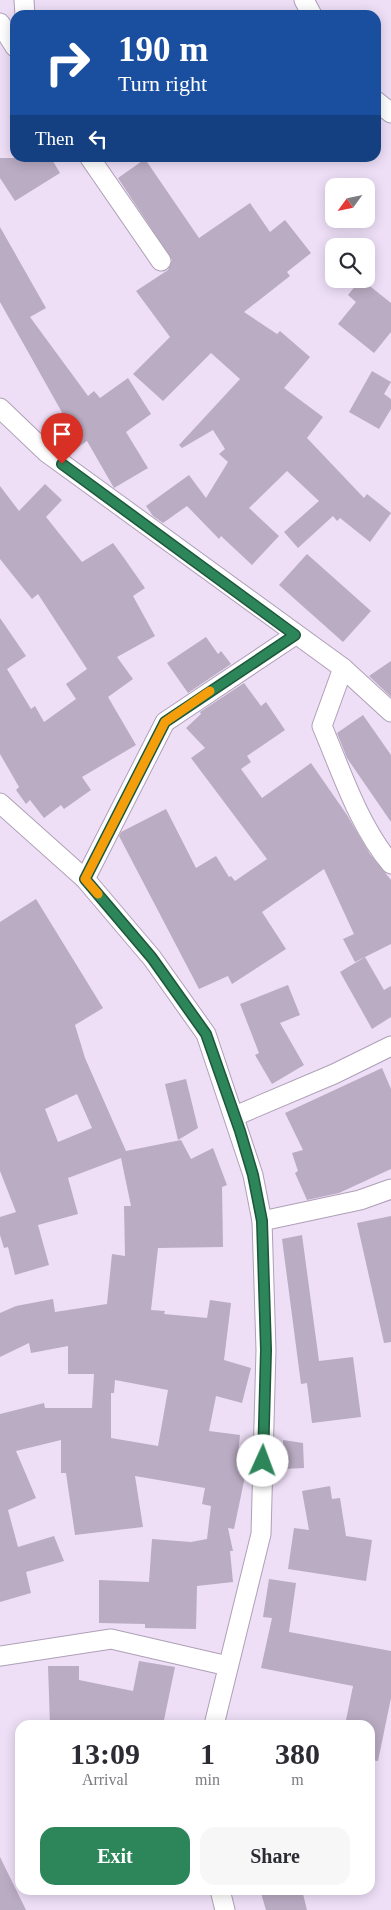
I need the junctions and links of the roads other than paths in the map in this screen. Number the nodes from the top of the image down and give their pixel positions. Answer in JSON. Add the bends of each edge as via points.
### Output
{"nodes":[{"id":1,"x":0,"y":23,"type":"edge"},
{"id":2,"x":10,"y":39,"type":"edge"},
{"id":3,"x":381,"y":104,"type":"edge"},
{"id":4,"x":391,"y":113,"type":"edge"},
{"id":5,"x":93,"y":162,"type":"edge"},
{"id":6,"x":161,"y":261,"type":"dead end"},
{"id":7,"x":0,"y":408,"type":"edge"},
{"id":8,"x":295,"y":635,"type":"junction"},
{"id":9,"x":343,"y":668,"type":"junction"},
{"id":10,"x":391,"y":712,"type":"edge"},
{"id":11,"x":0,"y":803,"type":"edge"},
{"id":12,"x":391,"y":864,"type":"edge"},
{"id":13,"x":85,"y":879,"type":"junction"},
{"id":14,"x":391,"y":1046,"type":"edge"},
{"id":15,"x":235,"y":1116,"type":"junction"},
{"id":16,"x":391,"y":1189,"type":"edge"},
{"id":17,"x":262,"y":1221,"type":"junction"},
{"id":18,"x":0,"y":1656,"type":"edge"},
{"id":19,"x":228,"y":1666,"type":"junction"},
{"id":20,"x":215,"y":1720,"type":"edge"},
{"id":21,"x":221,"y":1895,"type":"edge"},
{"id":22,"x":225,"y":1910,"type":"edge"}],
"edges":[{"from":1,"to":2,"type":"street"},
{"from":3,"to":4,"type":"street"},
{"from":5,"to":6,"type":"street"},
{"from":7,"to":8,"type":"street","via":[[46,452]]},
{"from":8,"to":9,"type":"street"},
{"from":8,"to":13,"type":"street","via":[[165,722]]},
{"from":9,"to":10,"type":"street"},
{"from":9,"to":12,"type":"street","via":[[322,726],[358,811],[376,846]]},
{"from":11,"to":13,"type":"street"},
{"from":13,"to":15,"type":"street","via":[[152,958],[206,1034]]},
{"from":14,"to":15,"type":"street"},
{"from":15,"to":17,"type":"street","via":[[253,1175]]},
{"from":16,"to":17,"type":"street","via":[[360,1200]]},
{"from":17,"to":19,"type":"street","via":[[266,1350],[261,1534]]},
{"from":18,"to":19,"type":"street","via":[[110,1638]]},
{"from":19,"to":20,"type":"street"},
{"from":21,"to":22,"type":"street"}]}
